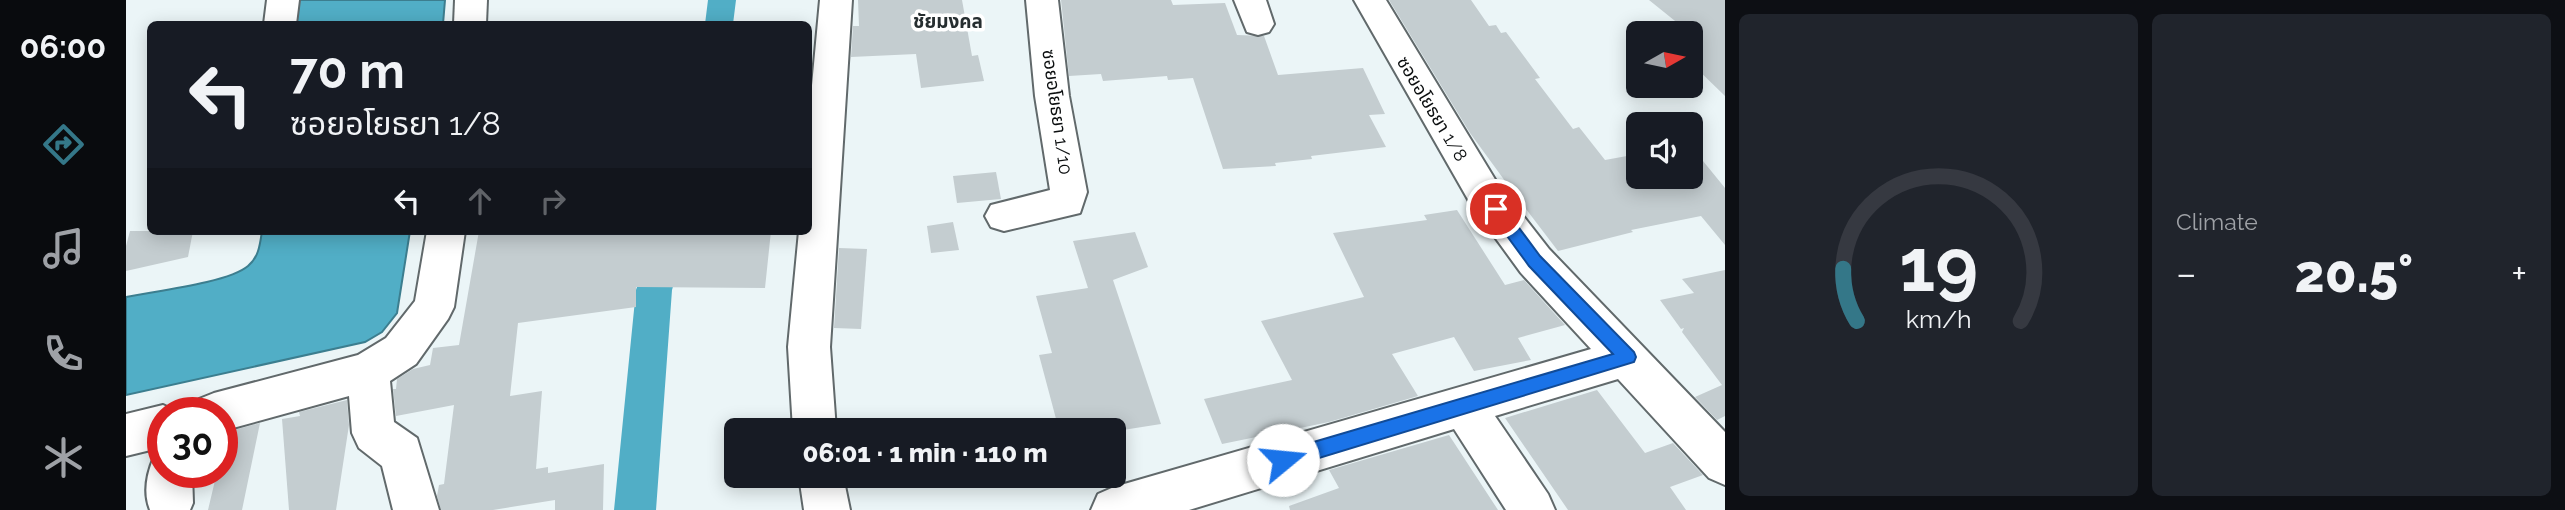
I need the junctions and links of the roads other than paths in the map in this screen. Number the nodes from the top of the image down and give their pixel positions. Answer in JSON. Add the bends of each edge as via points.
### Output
{"nodes":[{"id":1,"x":283,"y":0,"type":"edge"},
{"id":2,"x":471,"y":0,"type":"edge"},
{"id":3,"x":836,"y":0,"type":"edge"},
{"id":4,"x":1042,"y":0,"type":"edge"},
{"id":5,"x":1370,"y":0,"type":"edge"},
{"id":6,"x":280,"y":21,"type":"edge"},
{"id":7,"x":470,"y":21,"type":"edge"},
{"id":8,"x":1004,"y":216,"type":"dead end"},
{"id":9,"x":445,"y":235,"type":"edge"},
{"id":10,"x":1628,"y":357,"type":"junction"},
{"id":11,"x":368,"y":372,"type":"junction"},
{"id":12,"x":1463,"y":406,"type":"junction"},
{"id":13,"x":238,"y":407,"type":"edge"},
{"id":14,"x":813,"y":418,"type":"edge"},
{"id":15,"x":147,"y":430,"type":"edge"},
{"id":16,"x":126,"y":435,"type":"edge"},
{"id":17,"x":1725,"y":463,"type":"edge"},
{"id":18,"x":823,"y":488,"type":"edge"},
{"id":19,"x":1212,"y":496,"type":"edge"},
{"id":20,"x":415,"y":510,"type":"edge"},
{"id":21,"x":827,"y":510,"type":"edge"},
{"id":22,"x":1114,"y":510,"type":"edge"},
{"id":23,"x":1532,"y":510,"type":"edge"}],
"edges":[{"from":1,"to":6,"type":"street"},
{"from":2,"to":7,"type":"street"},
{"from":3,"to":14,"type":"street","via":[[809,346]]},
{"from":4,"to":8,"type":"street","name":"ซอยอโยธยา 1/10","via":[[1069,192],[1067,202]]},
{"from":5,"to":10,"type":"street","name":"ซอยอโยธยา 1/8","via":[[1483,192],[1535,261]]},
{"from":9,"to":11,"type":"street","via":[[433,307],[401,351]]},
{"from":10,"to":12,"type":"street"},
{"from":10,"to":17,"type":"street","name":"ซอยอโยธยา 1/8"},
{"from":11,"to":13,"type":"street"},
{"from":11,"to":20,"type":"street","via":[[374,433],[401,453]]},
{"from":12,"to":19,"type":"street"},
{"from":12,"to":23,"type":"street"},
{"from":15,"to":16,"type":"street"},
{"from":18,"to":21,"type":"street"},
{"from":19,"to":22,"type":"street"}]}
